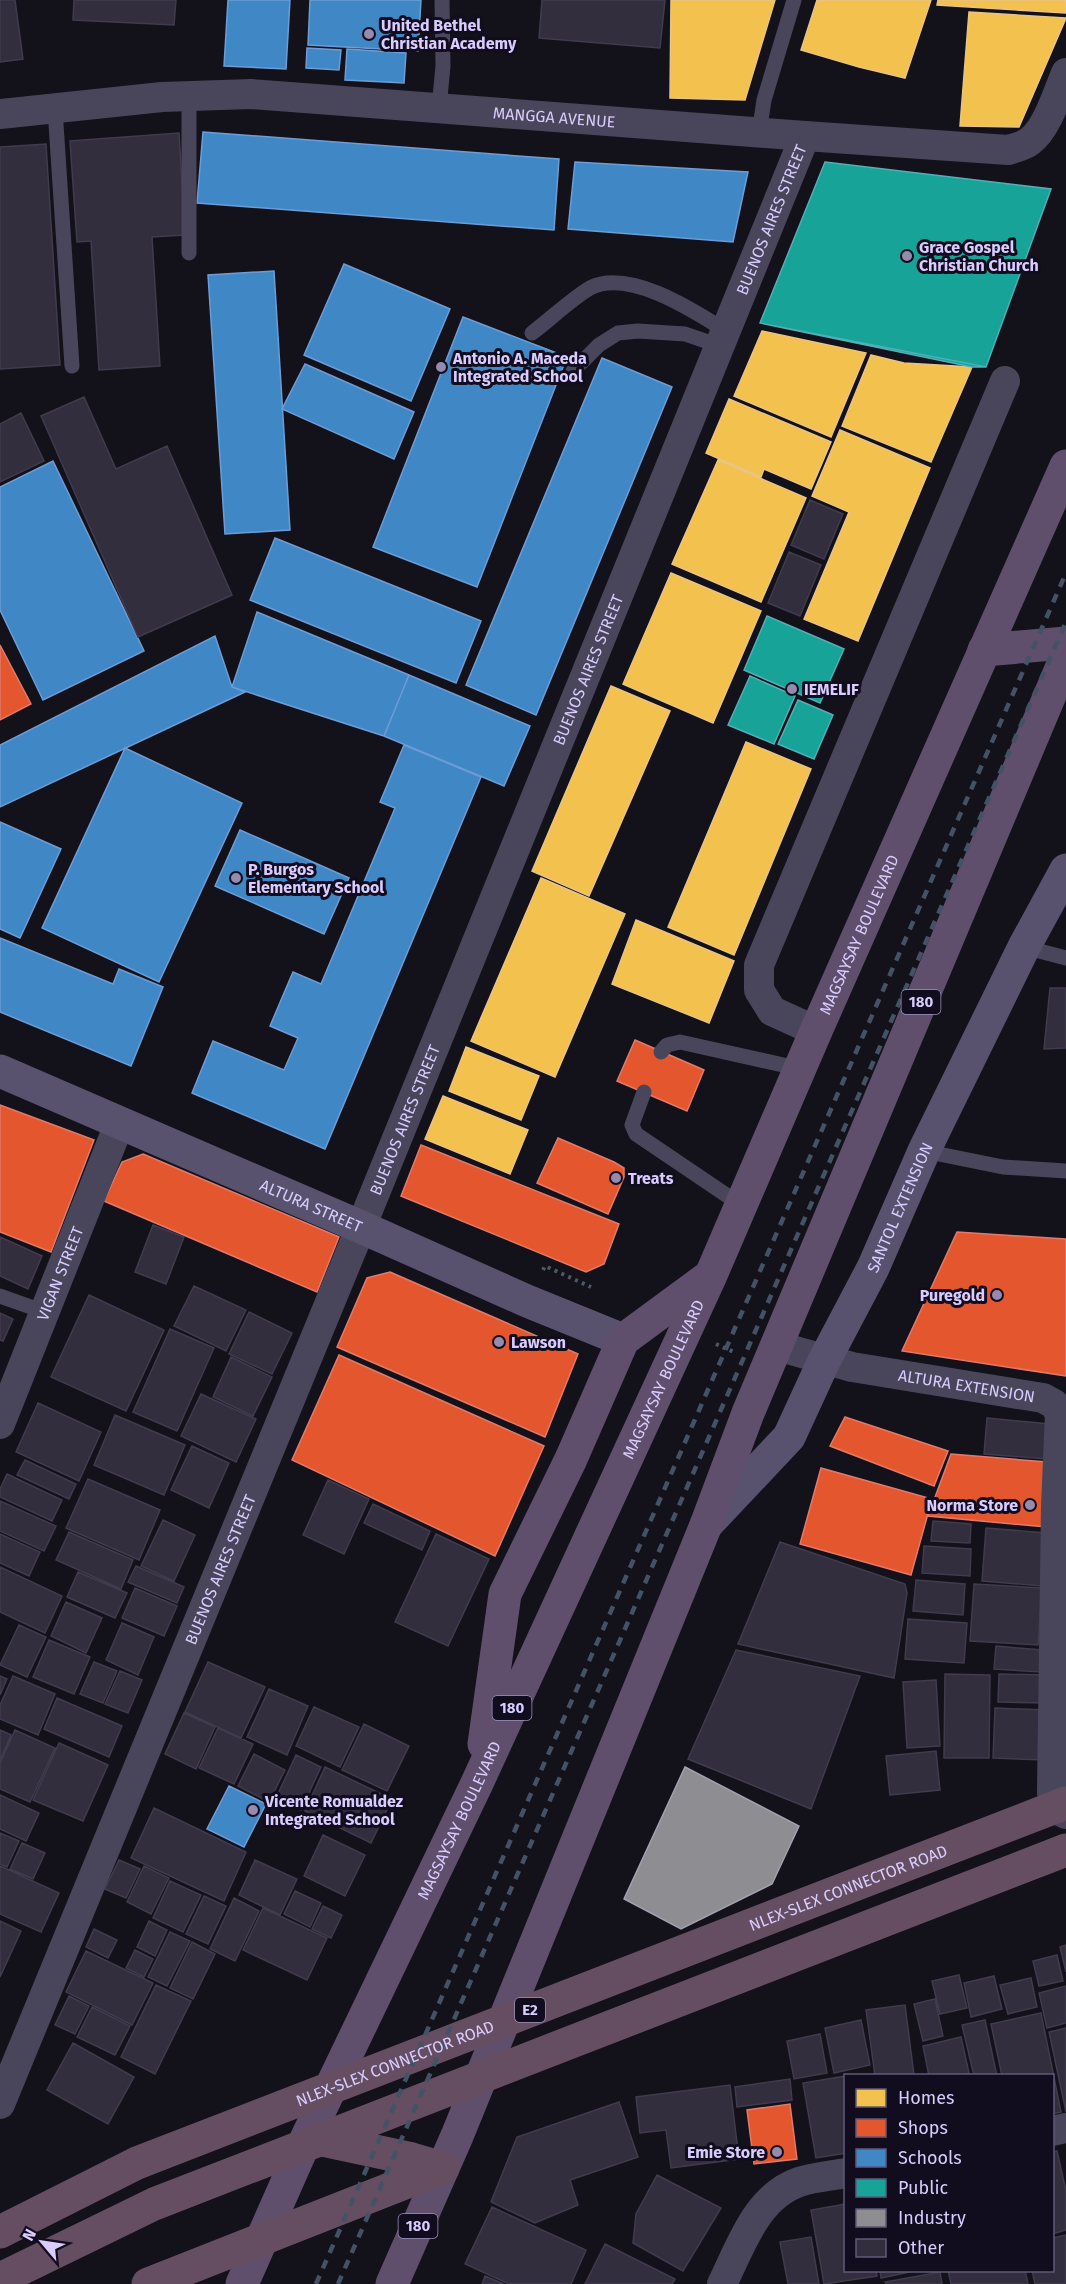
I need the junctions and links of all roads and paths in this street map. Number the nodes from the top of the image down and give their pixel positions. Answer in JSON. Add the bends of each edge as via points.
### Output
{"nodes":[{"id":1,"x":441,"y":0,"type":"edge"},
{"id":2,"x":794,"y":0,"type":"edge"},
{"id":3,"x":1066,"y":73,"type":"edge"},
{"id":4,"x":189,"y":96,"type":"junction"},
{"id":5,"x":439,"y":108,"type":"junction"},
{"id":6,"x":55,"y":109,"type":"junction"},
{"id":7,"x":0,"y":114,"type":"edge"},
{"id":8,"x":759,"y":133,"type":"junction"},
{"id":9,"x":805,"y":136,"type":"junction"},
{"id":10,"x":189,"y":253,"type":"dead end"},
{"id":11,"x":532,"y":333,"type":"dead end"},
{"id":12,"x":723,"y":338,"type":"junction"},
{"id":13,"x":72,"y":366,"type":"dead end"},
{"id":14,"x":573,"y":371,"type":"dead end"},
{"id":15,"x":1005,"y":381,"type":"dead end"},
{"id":16,"x":1066,"y":466,"type":"edge"},
{"id":17,"x":1066,"y":643,"type":"edge"},
{"id":18,"x":984,"y":650,"type":"junction"},
{"id":19,"x":1066,"y":657,"type":"edge"},
{"id":20,"x":1066,"y":870,"type":"edge"},
{"id":21,"x":1024,"y":946,"type":"junction"},
{"id":22,"x":1066,"y":958,"type":"edge"},
{"id":23,"x":816,"y":1031,"type":"junction"},
{"id":24,"x":661,"y":1052,"type":"dead end"},
{"id":25,"x":801,"y":1069,"type":"junction"},
{"id":26,"x":0,"y":1071,"type":"edge"},
{"id":27,"x":645,"y":1092,"type":"dead end"},
{"id":28,"x":120,"y":1122,"type":"junction"},
{"id":29,"x":924,"y":1151,"type":"junction"},
{"id":30,"x":1066,"y":1171,"type":"edge"},
{"id":31,"x":741,"y":1205,"type":"junction"},
{"id":32,"x":361,"y":1227,"type":"junction"},
{"id":33,"x":545,"y":1266,"type":"dead end"},
{"id":34,"x":711,"y":1275,"type":"junction"},
{"id":35,"x":590,"y":1287,"type":"dead end"},
{"id":36,"x":0,"y":1296,"type":"edge"},
{"id":37,"x":45,"y":1312,"type":"junction"},
{"id":38,"x":623,"y":1340,"type":"junction"},
{"id":39,"x":777,"y":1346,"type":"junction"},
{"id":40,"x":824,"y":1361,"type":"junction"},
{"id":41,"x":0,"y":1424,"type":"edge"},
{"id":42,"x":1061,"y":1506,"type":"edge"},
{"id":43,"x":706,"y":1525,"type":"junction"},
{"id":44,"x":478,"y":1781,"type":"junction"},
{"id":45,"x":1066,"y":1803,"type":"edge"},
{"id":46,"x":1066,"y":1814,"type":"edge"},
{"id":47,"x":1066,"y":1850,"type":"edge"},
{"id":48,"x":484,"y":2070,"type":"junction"},
{"id":49,"x":0,"y":2104,"type":"edge"},
{"id":50,"x":307,"y":2137,"type":"junction"},
{"id":51,"x":443,"y":2168,"type":"junction"},
{"id":52,"x":844,"y":2173,"type":"edge"},
{"id":53,"x":0,"y":2232,"type":"edge"},
{"id":54,"x":261,"y":2241,"type":"junction"},
{"id":55,"x":0,"y":2259,"type":"edge"},
{"id":56,"x":0,"y":2279,"type":"edge"},
{"id":57,"x":159,"y":2280,"type":"edge"},
{"id":58,"x":213,"y":2284,"type":"edge"},
{"id":59,"x":242,"y":2284,"type":"edge"},
{"id":60,"x":392,"y":2284,"type":"edge"},
{"id":61,"x":722,"y":2284,"type":"edge"}],
"edges":[{"from":1,"to":5,"type":"lane","via":[[443,66]]},
{"from":2,"to":8,"type":"lane","via":[[764,100]]},
{"from":3,"to":9,"type":"street","name":"MANGGA AVENUE","via":[[1031,141],[1008,150]]},
{"from":4,"to":5,"type":"street","name":"MANGGA AVENUE","via":[[251,94]]},
{"from":4,"to":6,"type":"street","name":"MANGGA AVENUE"},
{"from":4,"to":10,"type":"lane"},
{"from":5,"to":8,"type":"street","name":"MANGGA AVENUE"},
{"from":6,"to":7,"type":"street","name":"MANGGA AVENUE"},
{"from":6,"to":13,"type":"lane"},
{"from":8,"to":9,"type":"street","name":"MANGGA AVENUE"},
{"from":9,"to":12,"type":"street","name":"BUENOS AIRES STREET"},
{"from":11,"to":12,"type":"lane","via":[[591,287],[611,284],[659,293],[693,310]]},
{"from":12,"to":14,"type":"lane","via":[[618,333],[599,345]]},
{"from":12,"to":32,"type":"street","name":"BUENOS AIRES STREET"},
{"from":15,"to":23,"type":"street","via":[[759,965],[759,990],[771,1011]]},
{"from":16,"to":18,"type":"main road","name":"MAGSAYSAY BOULEVARD","number":"180"},
{"from":17,"to":18,"type":"main road"},
{"from":18,"to":23,"type":"main road","name":"MAGSAYSAY BOULEVARD","number":"180"},
{"from":19,"to":39,"type":"main road","number":"180"},
{"from":20,"to":21,"type":"street","name":"SANTOL EXTENSION"},
{"from":21,"to":22,"type":"lane"},
{"from":21,"to":29,"type":"street","name":"SANTOL EXTENSION"},
{"from":23,"to":25,"type":"main road","name":"MAGSAYSAY BOULEVARD","number":"180"},
{"from":24,"to":25,"type":"lane","via":[[667,1045],[680,1042]]},
{"from":25,"to":31,"type":"main road","name":"MAGSAYSAY BOULEVARD","number":"180"},
{"from":26,"to":28,"type":"street","name":"ALTURA STREET"},
{"from":27,"to":31,"type":"lane","via":[[632,1125],[636,1134]]},
{"from":28,"to":32,"type":"street","name":"ALTURA STREET"},
{"from":28,"to":37,"type":"street","name":"VIGAN STREET"},
{"from":29,"to":30,"type":"lane","via":[[1003,1167]]},
{"from":29,"to":40,"type":"street","name":"SANTOL EXTENSION","via":[[873,1268]]},
{"from":31,"to":34,"type":"main road","name":"MAGSAYSAY BOULEVARD","number":"180"},
{"from":32,"to":38,"type":"street","name":"ALTURA STREET"},
{"from":32,"to":49,"type":"street","name":"BUENOS AIRES STREET"},
{"from":33,"to":35,"type":"path"},
{"from":34,"to":38,"type":"main road"},
{"from":34,"to":44,"type":"main road","name":"MAGSAYSAY BOULEVARD","number":"180"},
{"from":36,"to":37,"type":"lane"},
{"from":37,"to":41,"type":"street","name":"VIGAN STREET"},
{"from":38,"to":44,"type":"main road","via":[[505,1594]]},
{"from":39,"to":40,"type":"street","name":"ALTURA EXTENSION"},
{"from":39,"to":43,"type":"main road","number":"180"},
{"from":40,"to":42,"type":"street","name":"ALTURA EXTENSION","via":[[1043,1398],[1054,1404],[1060,1414]]},
{"from":40,"to":43,"type":"street","name":"SANTOL EXTENSION","via":[[789,1437]]},
{"from":42,"to":46,"type":"street","name":"ALTURA EXTENSION","via":[[1052,1792],[1056,1809]]},
{"from":43,"to":48,"type":"main road","number":"180"},
{"from":44,"to":50,"type":"main road","name":"MAGSAYSAY BOULEVARD","number":"180"},
{"from":45,"to":53,"type":"highway","name":"NLEX-SLEX CONNECTOR ROAD","number":"E2","via":[[137,2163]]},
{"from":47,"to":56,"type":"highway","via":[[154,2204]]},
{"from":48,"to":50,"type":"highway"},
{"from":48,"to":51,"type":"main road","number":"180"},
{"from":50,"to":51,"type":"highway"},
{"from":50,"to":54,"type":"main road","name":"MAGSAYSAY BOULEVARD","number":"180"},
{"from":50,"to":55,"type":"highway"},
{"from":51,"to":54,"type":"highway"},
{"from":51,"to":60,"type":"main road","number":"180"},
{"from":52,"to":61,"type":"street","via":[[799,2182],[774,2195],[756,2216]]},
{"from":54,"to":57,"type":"highway"},
{"from":54,"to":59,"type":"main road","name":"MAGSAYSAY BOULEVARD","number":"180"},
{"from":57,"to":58,"type":"highway","via":[[192,2276]]}]}
